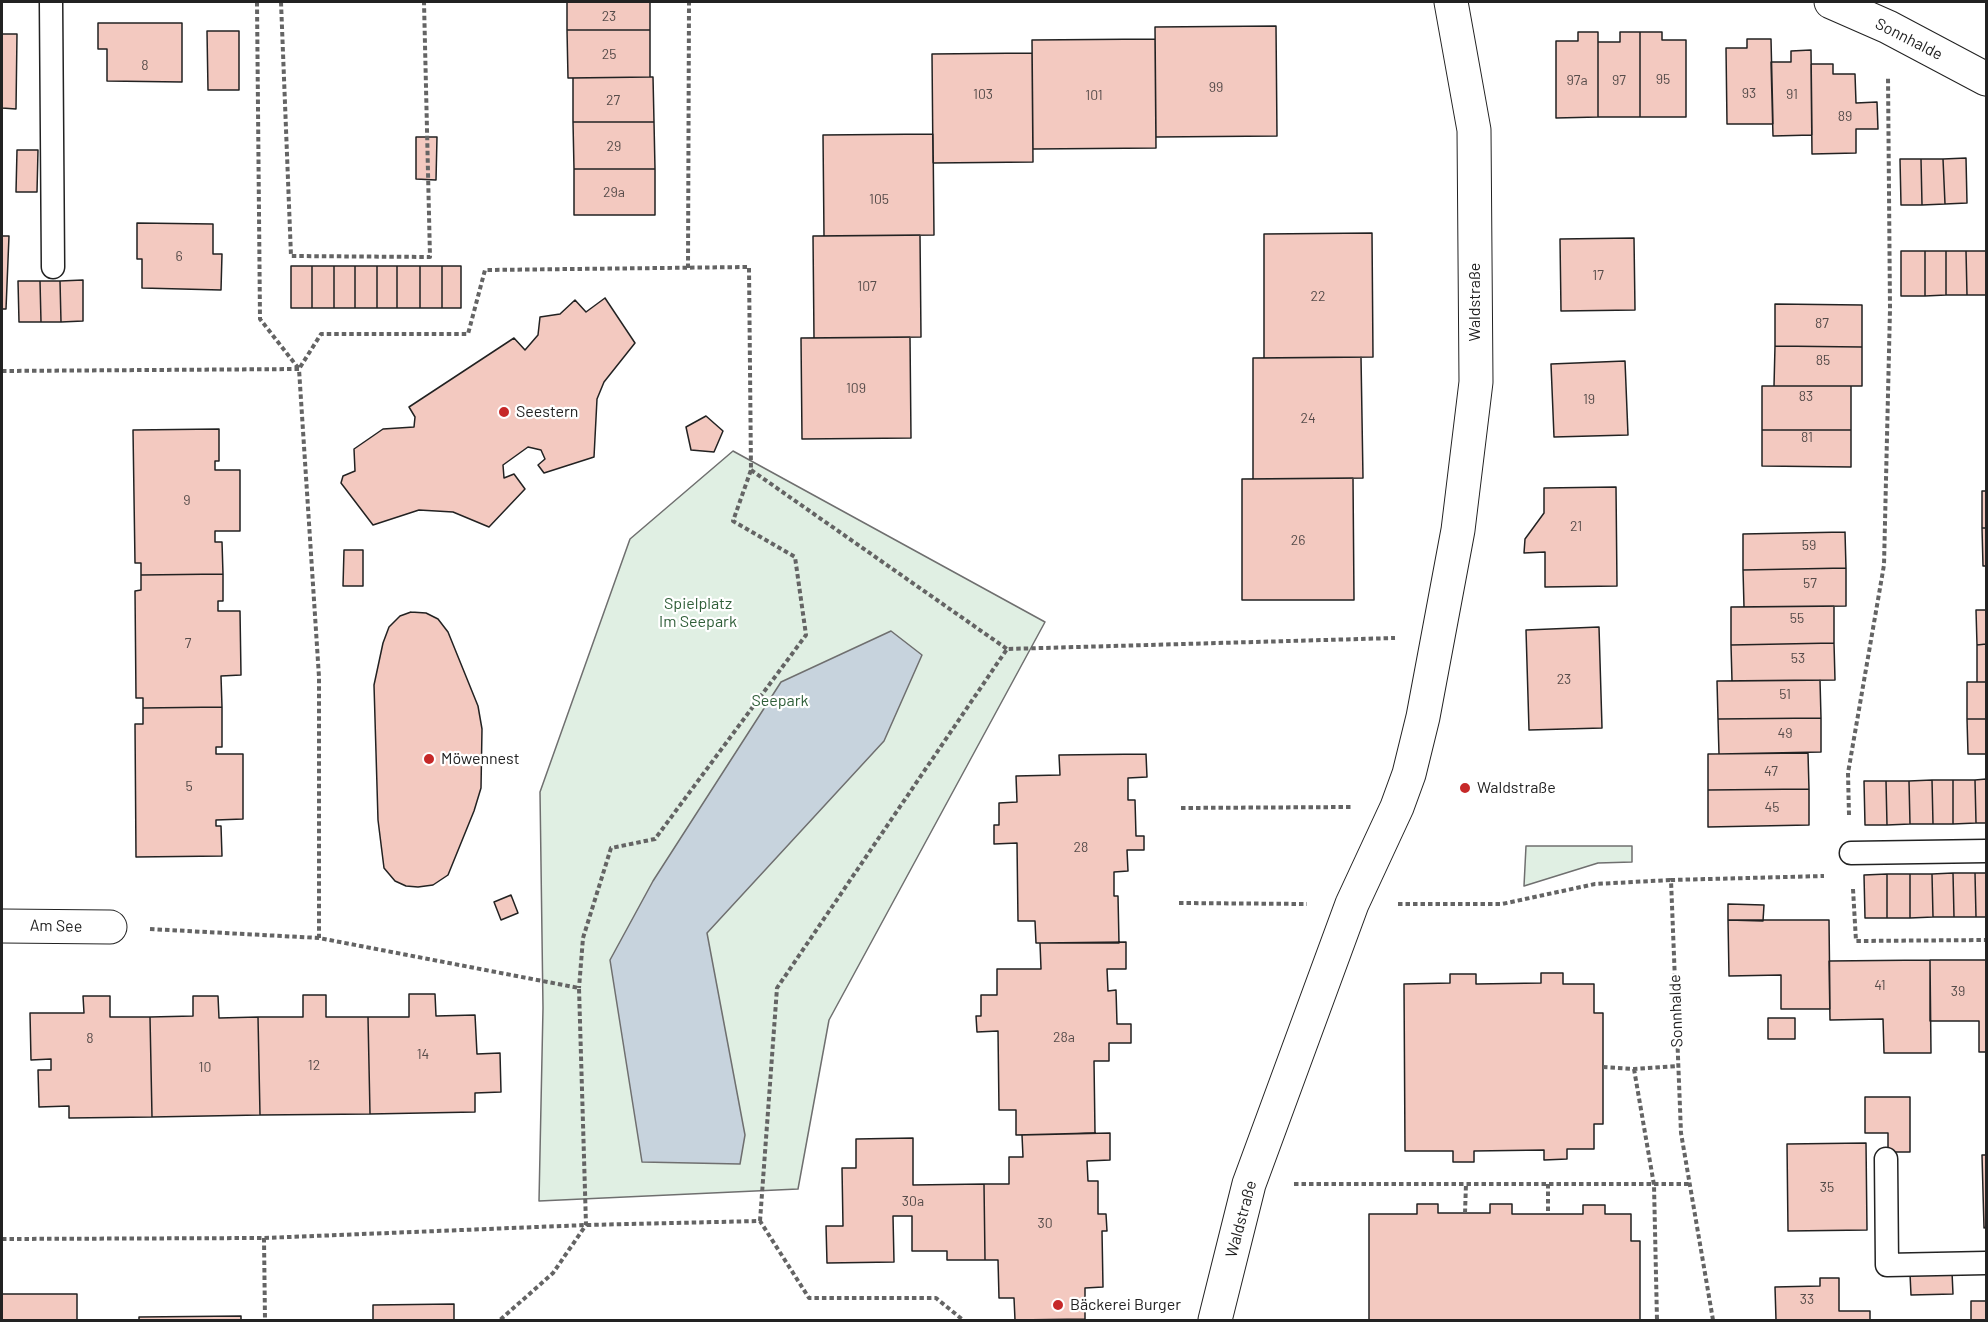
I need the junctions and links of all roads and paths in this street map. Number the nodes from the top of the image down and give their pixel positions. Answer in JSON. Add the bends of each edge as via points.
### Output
{"nodes":[{"id":1,"x":51,"y":2,"type":"edge"},
{"id":2,"x":257,"y":2,"type":"edge"},
{"id":3,"x":281,"y":2,"type":"edge"},
{"id":4,"x":424,"y":2,"type":"edge"},
{"id":5,"x":689,"y":2,"type":"edge"},
{"id":6,"x":1451,"y":2,"type":"edge"},
{"id":7,"x":1831,"y":2,"type":"edge"},
{"id":8,"x":1888,"y":27,"type":"junction"},
{"id":9,"x":1986,"y":79,"type":"edge"},
{"id":10,"x":53,"y":267,"type":"dead end"},
{"id":11,"x":688,"y":268,"type":"junction"},
{"id":12,"x":298,"y":369,"type":"junction"},
{"id":13,"x":2,"y":371,"type":"edge"},
{"id":14,"x":751,"y":470,"type":"junction"},
{"id":15,"x":1437,"y":636,"type":"junction"},
{"id":16,"x":1007,"y":649,"type":"junction"},
{"id":17,"x":1397,"y":807,"type":"junction"},
{"id":18,"x":1181,"y":808,"type":"dead end"},
{"id":19,"x":1986,"y":851,"type":"edge"},
{"id":20,"x":1851,"y":864,"type":"junction"},
{"id":21,"x":1671,"y":880,"type":"junction"},
{"id":22,"x":1179,"y":903,"type":"dead end"},
{"id":23,"x":1352,"y":904,"type":"junction"},
{"id":24,"x":2,"y":926,"type":"edge"},
{"id":25,"x":110,"y":927,"type":"joint"},
{"id":26,"x":319,"y":938,"type":"junction"},
{"id":27,"x":1986,"y":940,"type":"edge"},
{"id":28,"x":579,"y":988,"type":"junction"},
{"id":29,"x":1678,"y":1066,"type":"junction"},
{"id":30,"x":1603,"y":1067,"type":"dead end"},
{"id":31,"x":1634,"y":1069,"type":"junction"},
{"id":32,"x":1886,"y":1159,"type":"dead end"},
{"id":33,"x":1249,"y":1184,"type":"junction"},
{"id":34,"x":1466,"y":1184,"type":"junction"},
{"id":35,"x":1548,"y":1184,"type":"junction"},
{"id":36,"x":1690,"y":1184,"type":"junction"},
{"id":37,"x":1654,"y":1185,"type":"junction"},
{"id":38,"x":1465,"y":1213,"type":"dead end"},
{"id":39,"x":1548,"y":1215,"type":"dead end"},
{"id":40,"x":760,"y":1221,"type":"junction"},
{"id":41,"x":586,"y":1225,"type":"junction"},
{"id":42,"x":264,"y":1238,"type":"junction"},
{"id":43,"x":2,"y":1239,"type":"edge"},
{"id":44,"x":1986,"y":1263,"type":"edge"},
{"id":45,"x":265,"y":1320,"type":"edge"},
{"id":46,"x":500,"y":1320,"type":"edge"},
{"id":47,"x":963,"y":1320,"type":"edge"},
{"id":48,"x":1215,"y":1320,"type":"edge"},
{"id":49,"x":1657,"y":1320,"type":"edge"},
{"id":50,"x":1713,"y":1320,"type":"edge"}],
"edges":[{"from":1,"to":10,"type":"lane"},
{"from":2,"to":12,"type":"path","via":[[260,319]]},
{"from":3,"to":4,"type":"path","via":[[291,256],[430,257]]},
{"from":5,"to":11,"type":"path"},
{"from":6,"to":15,"type":"street","name":"Waldstraße","via":[[1474,130],[1476,382],[1458,530]]},
{"from":7,"to":8,"type":"street","name":"Sonnhalde"},
{"from":8,"to":9,"type":"street","name":"Sonnhalde"},
{"from":8,"to":20,"type":"path","via":[[1890,309],[1884,565],[1848,773]]},
{"from":11,"to":12,"type":"path","via":[[485,270],[468,334],[321,334]]},
{"from":11,"to":14,"type":"path","via":[[750,267]]},
{"from":12,"to":13,"type":"path"},
{"from":12,"to":26,"type":"path","via":[[319,677]]},
{"from":14,"to":16,"type":"path"},
{"from":14,"to":28,"type":"path","via":[[733,521],[795,557],[806,635],[654,839],[611,848],[583,938]]},
{"from":15,"to":16,"type":"path"},
{"from":15,"to":17,"type":"street","name":"Waldstraße","via":[[1423,717]]},
{"from":16,"to":40,"type":"path","via":[[777,988]]},
{"from":17,"to":18,"type":"path"},
{"from":17,"to":23,"type":"street","name":"Waldstraße"},
{"from":19,"to":20,"type":"lane"},
{"from":20,"to":21,"type":"path"},
{"from":20,"to":27,"type":"path","via":[[1856,941]]},
{"from":21,"to":23,"type":"path","via":[[1595,884],[1502,904]]},
{"from":21,"to":29,"type":"path","name":"Sonnhalde"},
{"from":22,"to":23,"type":"path"},
{"from":23,"to":33,"type":"street","name":"Waldstraße"},
{"from":24,"to":25,"type":"street","name":"Am See"},
{"from":25,"to":26,"type":"path"},
{"from":26,"to":28,"type":"path"},
{"from":28,"to":41,"type":"path"},
{"from":29,"to":31,"type":"path"},
{"from":29,"to":36,"type":"path","name":"Sonnhalde","via":[[1681,1133]]},
{"from":30,"to":31,"type":"path"},
{"from":31,"to":37,"type":"path"},
{"from":32,"to":44,"type":"lane","via":[[1887,1265]]},
{"from":33,"to":34,"type":"path"},
{"from":33,"to":48,"type":"street","name":"Waldstraße"},
{"from":34,"to":35,"type":"path"},
{"from":34,"to":38,"type":"path"},
{"from":35,"to":37,"type":"path"},
{"from":35,"to":39,"type":"path"},
{"from":36,"to":37,"type":"path"},
{"from":36,"to":50,"type":"path","name":"Sonnhalde"},
{"from":37,"to":49,"type":"path"},
{"from":40,"to":41,"type":"path"},
{"from":40,"to":47,"type":"path","via":[[809,1298],[936,1298]]},
{"from":41,"to":42,"type":"path"},
{"from":41,"to":46,"type":"path","via":[[553,1273]]},
{"from":42,"to":43,"type":"path"},
{"from":42,"to":45,"type":"path"}]}
